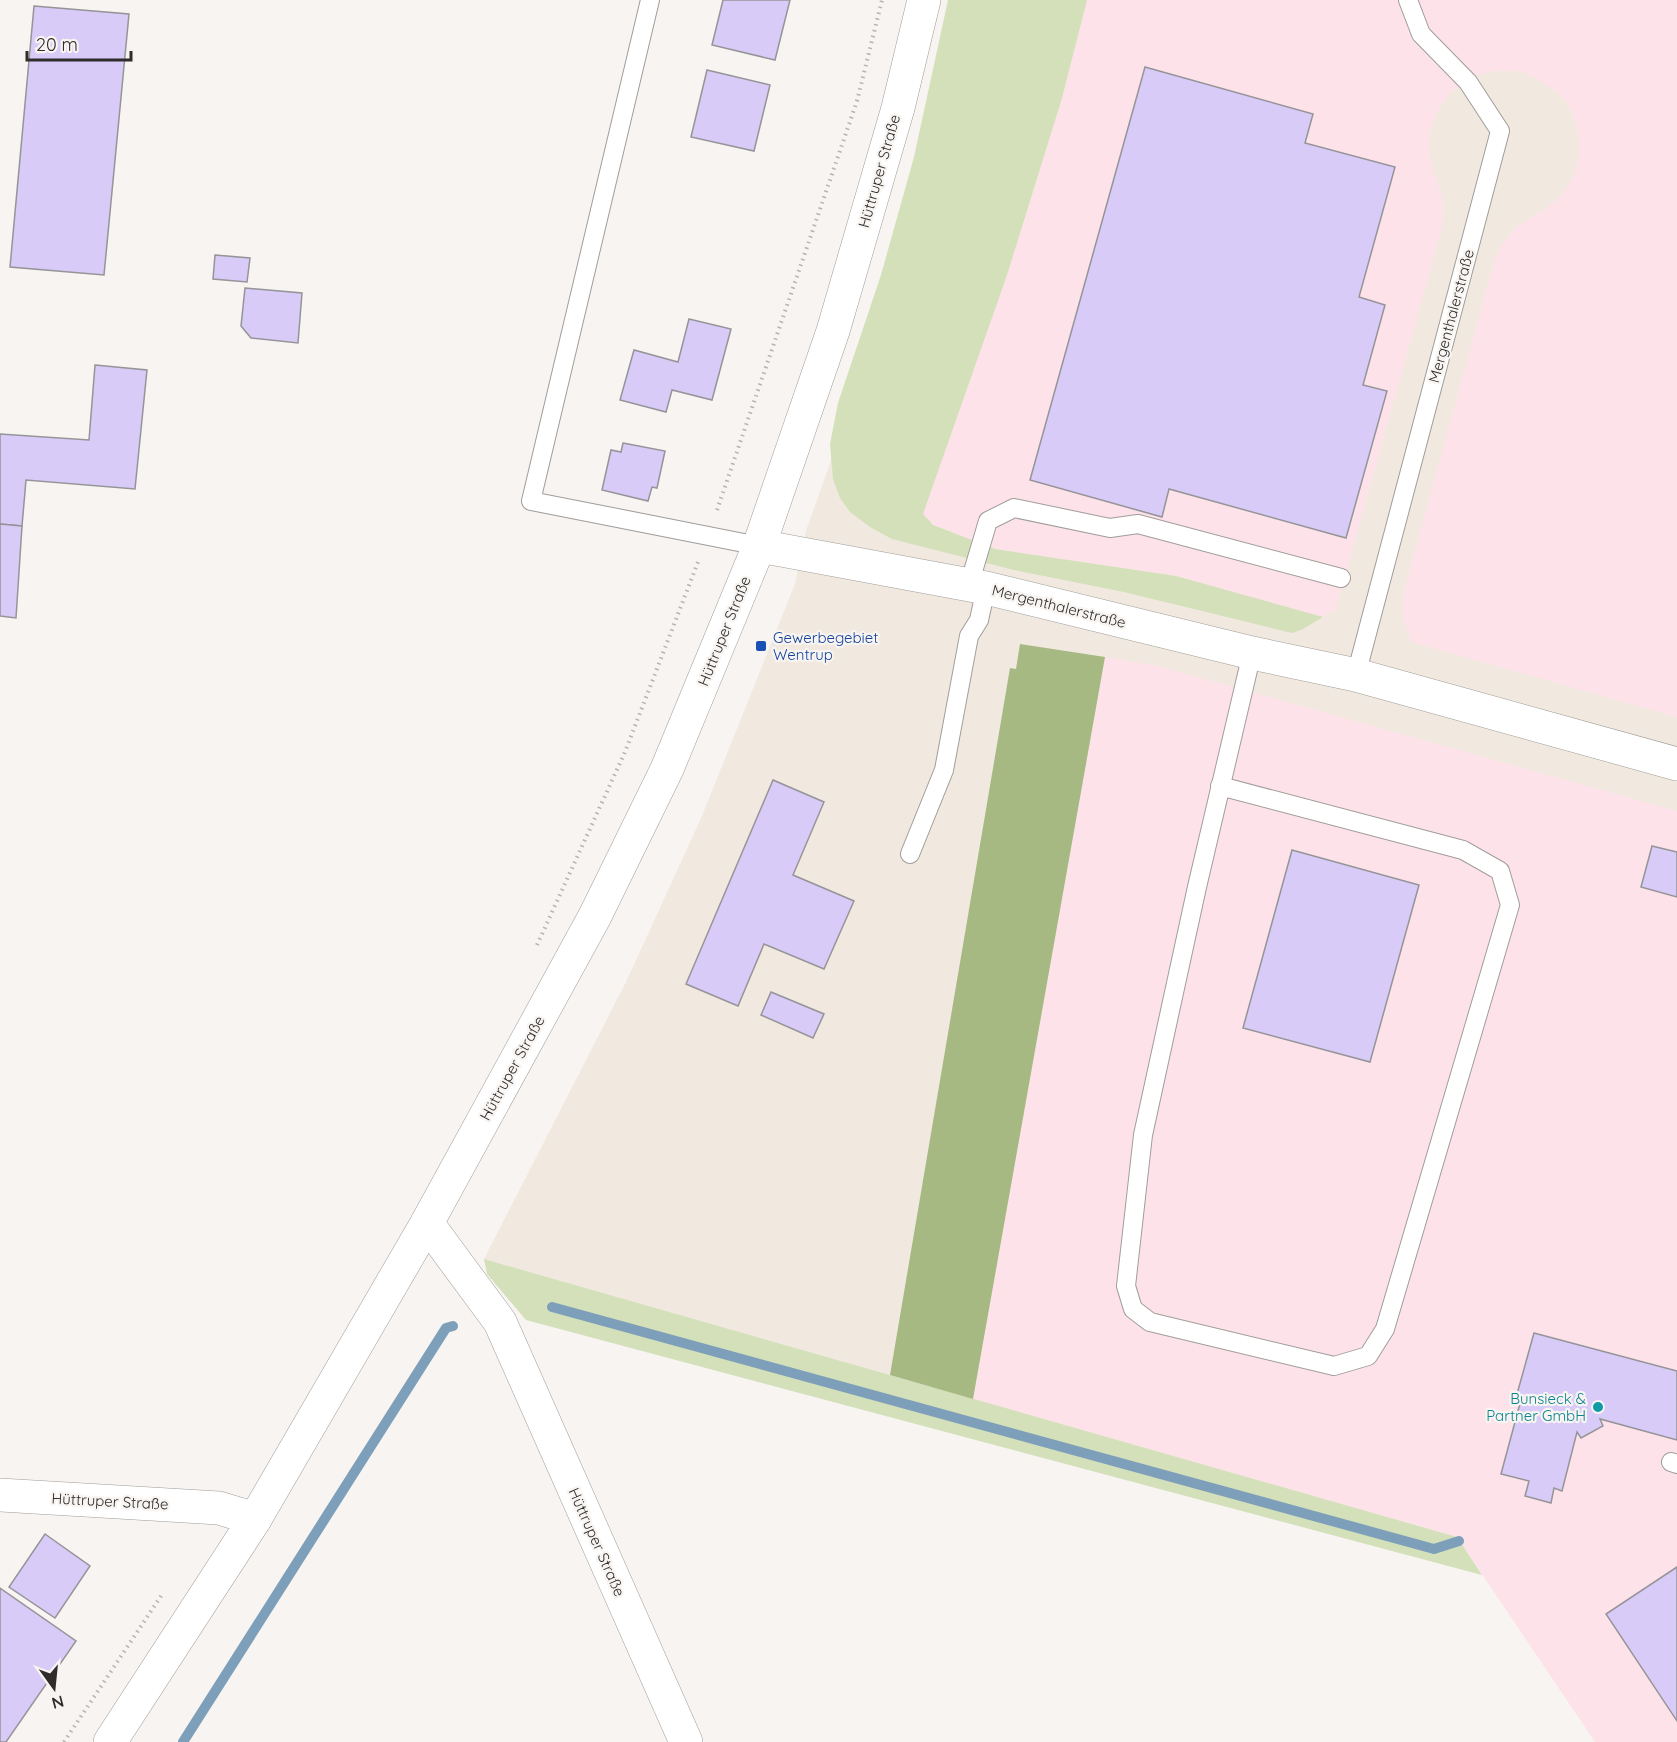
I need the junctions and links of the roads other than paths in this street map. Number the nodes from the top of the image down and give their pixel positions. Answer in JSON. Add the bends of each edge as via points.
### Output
{"nodes":[{"id":1,"x":650,"y":0,"type":"edge"},
{"id":2,"x":924,"y":0,"type":"edge"},
{"id":3,"x":1408,"y":0,"type":"edge"},
{"id":4,"x":759,"y":546,"type":"junction"},
{"id":5,"x":1341,"y":578,"type":"dead end"},
{"id":6,"x":978,"y":586,"type":"junction"},
{"id":7,"x":1252,"y":652,"type":"junction"},
{"id":8,"x":1356,"y":675,"type":"junction"},
{"id":9,"x":1677,"y":764,"type":"edge"},
{"id":10,"x":1220,"y":786,"type":"junction"},
{"id":11,"x":910,"y":854,"type":"dead end"},
{"id":12,"x":427,"y":1223,"type":"junction"},
{"id":13,"x":0,"y":1495,"type":"edge"},
{"id":14,"x":255,"y":1520,"type":"junction"},
{"id":15,"x":110,"y":1742,"type":"edge"},
{"id":16,"x":686,"y":1742,"type":"edge"}],
"edges":[{"from":1,"to":4,"type":"lane","via":[[531,501]]},
{"from":2,"to":4,"type":"main road","name":"Hüttruper Straße","via":[[898,108],[833,331]]},
{"from":3,"to":8,"type":"lane","name":"Mergenthalerstraße","via":[[1420,34],[1468,82],[1500,131]]},
{"from":4,"to":6,"type":"main road","name":"Mergenthalerstraße"},
{"from":4,"to":12,"type":"main road","name":"Hüttruper Straße","via":[[667,769],[595,916]]},
{"from":5,"to":6,"type":"lane","via":[[1138,524],[1110,528],[1014,508],[988,521]]},
{"from":6,"to":7,"type":"main road","name":"Mergenthalerstraße"},
{"from":6,"to":11,"type":"lane","via":[[979,620],[969,636],[944,770]]},
{"from":7,"to":8,"type":"main road","name":"Mergenthalerstraße"},
{"from":7,"to":10,"type":"lane"},
{"from":8,"to":9,"type":"main road","name":"Mergenthalerstraße"},
{"from":10,"to":10,"type":"lane","via":[[1143,1135],[1126,1286],[1133,1309],[1150,1322],[1334,1366],[1368,1356],[1385,1329],[1510,905],[1500,871],[1463,850]]},
{"from":12,"to":14,"type":"main road","name":"Hüttruper Straße"},
{"from":12,"to":16,"type":"main road","name":"Hüttruper Straße","via":[[500,1322]]},
{"from":13,"to":14,"type":"main road","name":"Hüttruper Straße","via":[[219,1508]]},
{"from":14,"to":15,"type":"main road","name":"Hüttruper Straße"}]}
